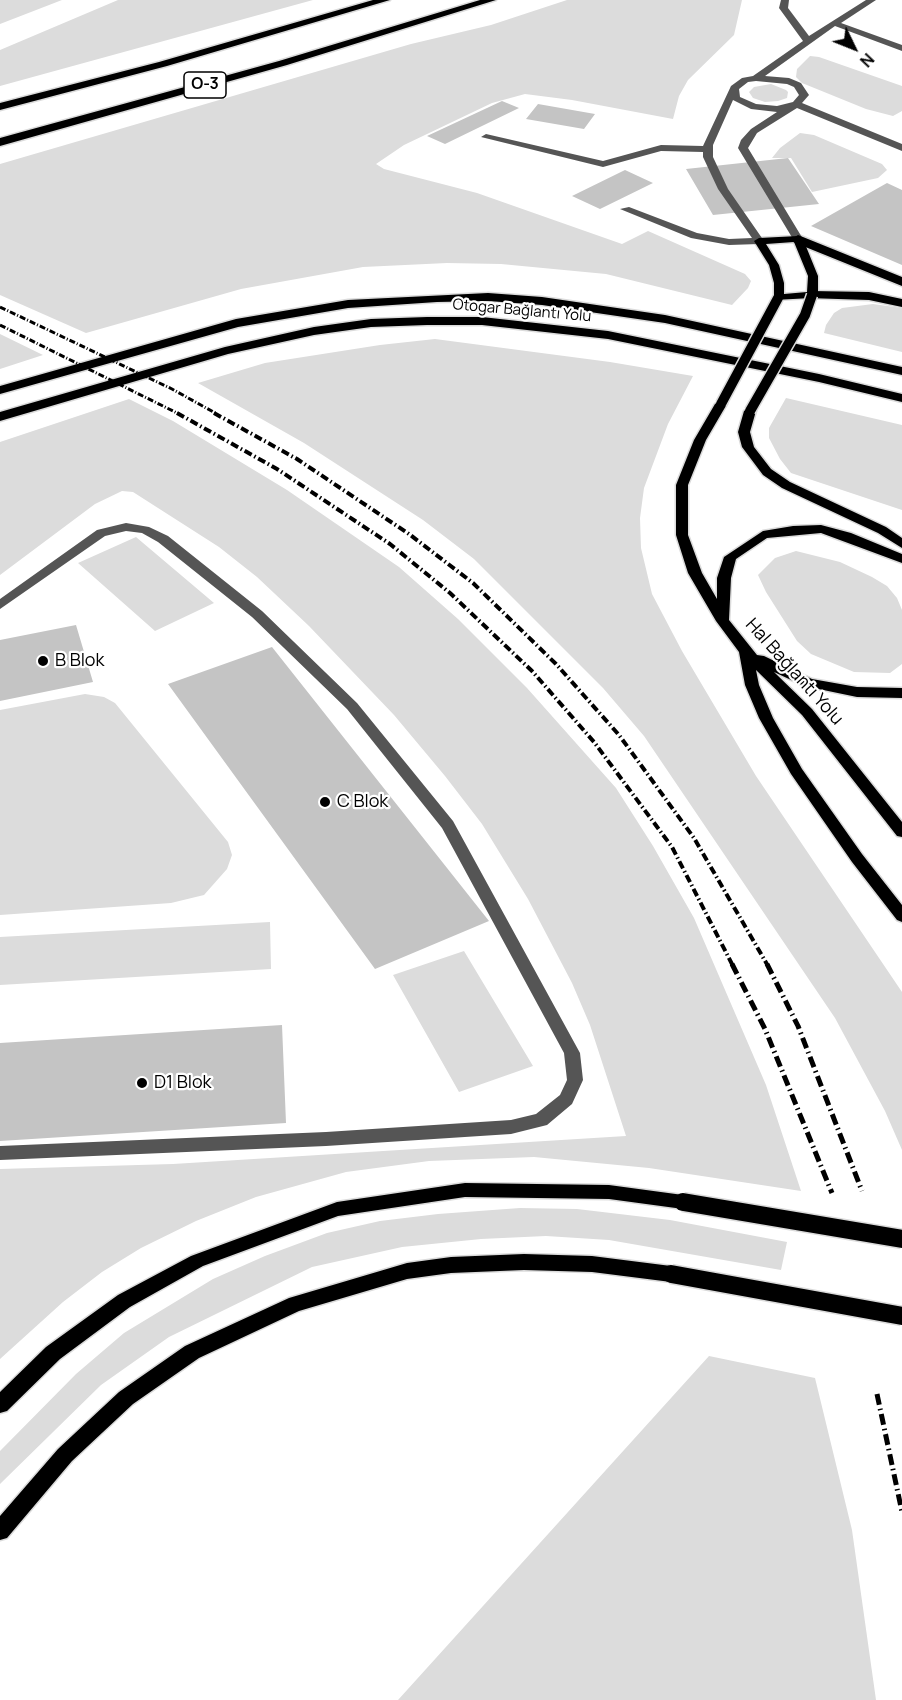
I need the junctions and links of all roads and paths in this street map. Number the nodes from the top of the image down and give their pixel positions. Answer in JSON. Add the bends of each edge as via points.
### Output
{"nodes":[{"id":1,"x":385,"y":0,"type":"edge"},
{"id":2,"x":490,"y":0,"type":"edge"},
{"id":3,"x":785,"y":0,"type":"edge"},
{"id":4,"x":872,"y":0,"type":"edge"},
{"id":5,"x":834,"y":23,"type":"junction"},
{"id":6,"x":808,"y":41,"type":"junction"},
{"id":7,"x":902,"y":48,"type":"edge"},
{"id":8,"x":756,"y":78,"type":"junction"},
{"id":9,"x":734,"y":88,"type":"junction"},
{"id":10,"x":796,"y":104,"type":"junction"},
{"id":11,"x":0,"y":106,"type":"edge"},
{"id":12,"x":486,"y":137,"type":"dead end"},
{"id":13,"x":0,"y":142,"type":"edge"},
{"id":14,"x":902,"y":148,"type":"edge"},
{"id":15,"x":708,"y":149,"type":"junction"},
{"id":16,"x":625,"y":209,"type":"dead end"},
{"id":17,"x":798,"y":239,"type":"junction"},
{"id":18,"x":759,"y":241,"type":"junction"},
{"id":19,"x":902,"y":282,"type":"edge"},
{"id":20,"x":812,"y":296,"type":"junction"},
{"id":21,"x":778,"y":297,"type":"junction"},
{"id":22,"x":902,"y":303,"type":"edge"},
{"id":23,"x":902,"y":371,"type":"edge"},
{"id":24,"x":0,"y":390,"type":"edge"},
{"id":25,"x":902,"y":398,"type":"edge"},
{"id":26,"x":0,"y":417,"type":"edge"},
{"id":27,"x":902,"y":544,"type":"edge"},
{"id":28,"x":902,"y":559,"type":"edge"},
{"id":29,"x":0,"y":605,"type":"edge"},
{"id":30,"x":723,"y":621,"type":"junction"},
{"id":31,"x":746,"y":652,"type":"junction"},
{"id":32,"x":902,"y":693,"type":"edge"},
{"id":33,"x":902,"y":832,"type":"edge"},
{"id":34,"x":902,"y":916,"type":"edge"},
{"id":35,"x":0,"y":1153,"type":"edge"},
{"id":36,"x":902,"y":1239,"type":"edge"},
{"id":37,"x":902,"y":1316,"type":"edge"},
{"id":38,"x":0,"y":1405,"type":"edge"},
{"id":39,"x":0,"y":1531,"type":"edge"}],
"edges":[{"from":1,"to":11,"type":"highway","number":"O-3"},
{"from":2,"to":13,"type":"highway","number":"O-3"},
{"from":3,"to":6,"type":"lane","via":[[783,9]]},
{"from":4,"to":5,"type":"lane"},
{"from":5,"to":6,"type":"lane"},
{"from":5,"to":7,"type":"lane"},
{"from":6,"to":8,"type":"lane"},
{"from":8,"to":9,"type":"lane"},
{"from":8,"to":10,"type":"lane","via":[[779,78],[798,85],[804,95]]},
{"from":9,"to":10,"type":"lane","via":[[737,99],[754,107],[777,109]]},
{"from":9,"to":15,"type":"lane"},
{"from":10,"to":14,"type":"lane"},
{"from":10,"to":17,"type":"lane","via":[[754,130],[744,148]]},
{"from":12,"to":15,"type":"lane","via":[[603,164],[661,148]]},
{"from":15,"to":18,"type":"lane","via":[[723,189]]},
{"from":16,"to":18,"type":"lane","via":[[695,236],[729,242]]},
{"from":17,"to":18,"type":"main road"},
{"from":17,"to":19,"type":"highway"},
{"from":17,"to":20,"type":"main road","via":[[813,276]]},
{"from":18,"to":21,"type":"main road","via":[[774,265]]},
{"from":20,"to":21,"type":"main road"},
{"from":20,"to":22,"type":"highway","via":[[869,296]]},
{"from":20,"to":27,"type":"main road","bridge":true,"via":[[750,411],[744,432],[748,447],[767,472]]},
{"from":21,"to":30,"type":"main road","name":"Hal Bağlantı Yolu","bridge":true,"via":[[700,440],[682,485],[682,535],[696,573]]},
{"from":23,"to":24,"type":"highway","name":"Otogar Bağlantı Yolu","via":[[730,332],[598,309],[488,297],[437,298],[348,304],[236,323]]},
{"from":25,"to":26,"type":"highway","name":"Otogar Bağlantı Yolu","via":[[608,335],[482,321],[427,321],[314,331],[225,351]]},
{"from":28,"to":30,"type":"main road","via":[[821,529],[763,535],[730,557],[724,578]]},
{"from":29,"to":35,"type":"lane","via":[[101,533],[126,527],[145,530],[163,539],[257,614],[352,706],[448,825],[572,1053],[575,1080],[566,1099],[541,1120],[511,1127]]},
{"from":30,"to":31,"type":"main road","name":"Hal Bağlantı Yolu"},
{"from":31,"to":32,"type":"main road","via":[[809,683],[858,692]]},
{"from":31,"to":33,"type":"main road","name":"Hal Bağlantı Yolu","via":[[807,711]]},
{"from":31,"to":34,"type":"main road","via":[[762,710],[796,771]]},
{"from":36,"to":38,"type":"main road","bridge":true,"via":[[609,1192],[465,1190],[337,1209],[197,1261],[124,1301],[53,1353]]},
{"from":37,"to":39,"type":"main road","bridge":true,"via":[[671,1274],[592,1264],[451,1264],[407,1271],[295,1304],[192,1352],[126,1398],[65,1455]]}]}
